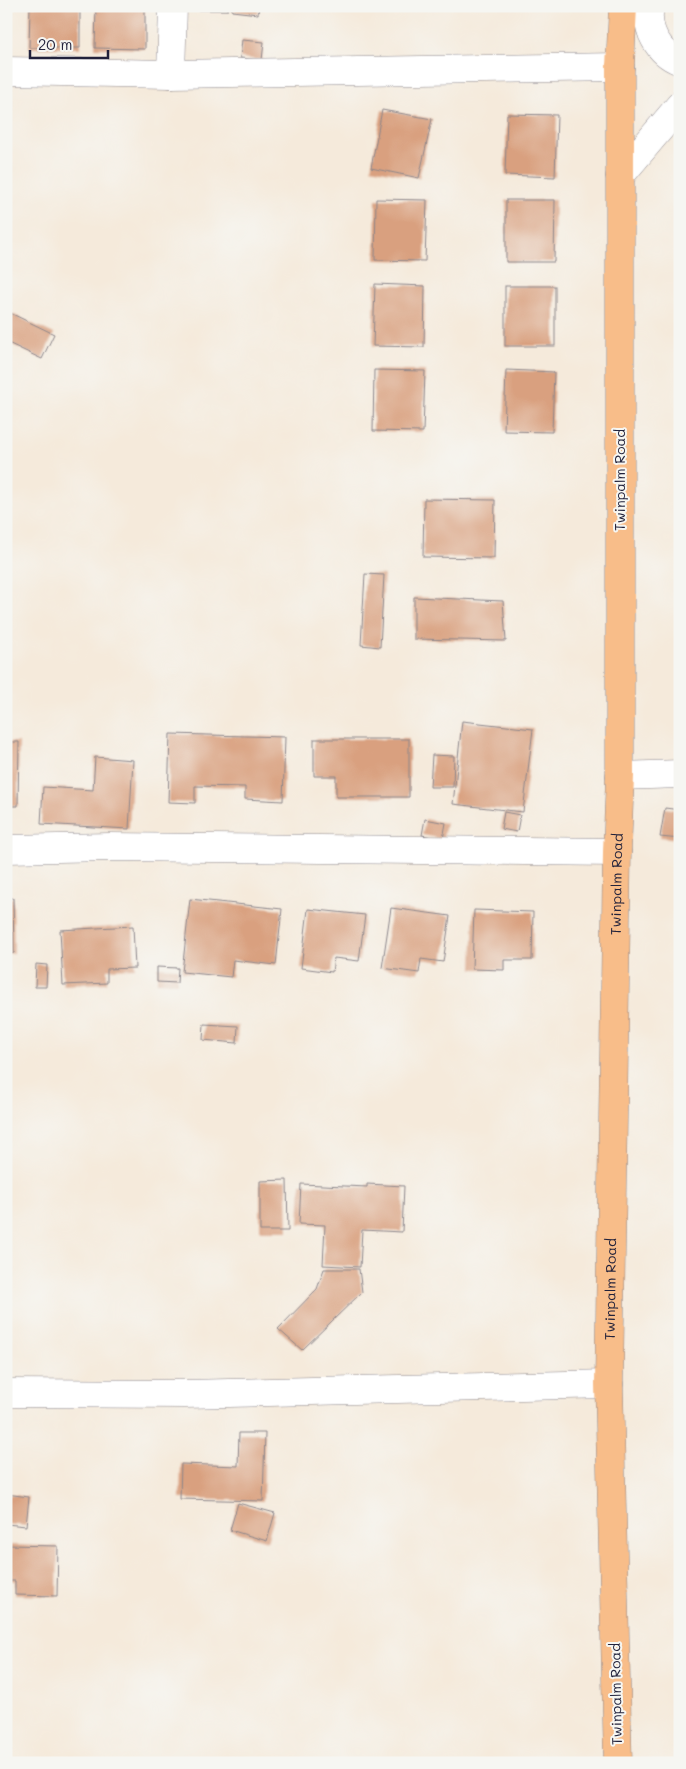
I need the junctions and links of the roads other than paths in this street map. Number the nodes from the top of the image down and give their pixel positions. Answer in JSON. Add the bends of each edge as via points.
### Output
{"nodes":[{"id":1,"x":173,"y":6,"type":"edge"},
{"id":2,"x":623,"y":6,"type":"edge"},
{"id":3,"x":650,"y":6,"type":"edge"},
{"id":4,"x":680,"y":61,"type":"edge"},
{"id":5,"x":620,"y":67,"type":"junction"},
{"id":6,"x":6,"y":71,"type":"edge"},
{"id":7,"x":172,"y":74,"type":"junction"},
{"id":8,"x":680,"y":105,"type":"edge"},
{"id":9,"x":620,"y":176,"type":"junction"},
{"id":10,"x":680,"y":774,"type":"edge"},
{"id":11,"x":620,"y":776,"type":"junction"},
{"id":12,"x":6,"y":849,"type":"edge"},
{"id":13,"x":617,"y":852,"type":"junction"},
{"id":14,"x":610,"y":1384,"type":"junction"},
{"id":15,"x":6,"y":1393,"type":"edge"},
{"id":16,"x":618,"y":1763,"type":"edge"}],
"edges":[{"from":1,"to":7,"type":"street"},
{"from":2,"to":5,"type":"main road","name":"Twinpalm Road"},
{"from":3,"to":4,"type":"street","via":[[654,38],[662,50]]},
{"from":5,"to":7,"type":"street"},
{"from":5,"to":9,"type":"main road","name":"Twinpalm Road"},
{"from":6,"to":7,"type":"street"},
{"from":8,"to":9,"type":"street"},
{"from":9,"to":11,"type":"main road","name":"Twinpalm Road"},
{"from":10,"to":11,"type":"street"},
{"from":11,"to":13,"type":"main road","name":"Twinpalm Road"},
{"from":12,"to":13,"type":"street","via":[[110,847]]},
{"from":13,"to":14,"type":"main road","name":"Twinpalm Road"},
{"from":14,"to":15,"type":"street","via":[[185,1394]]},
{"from":14,"to":16,"type":"main road","name":"Twinpalm Road"}]}
